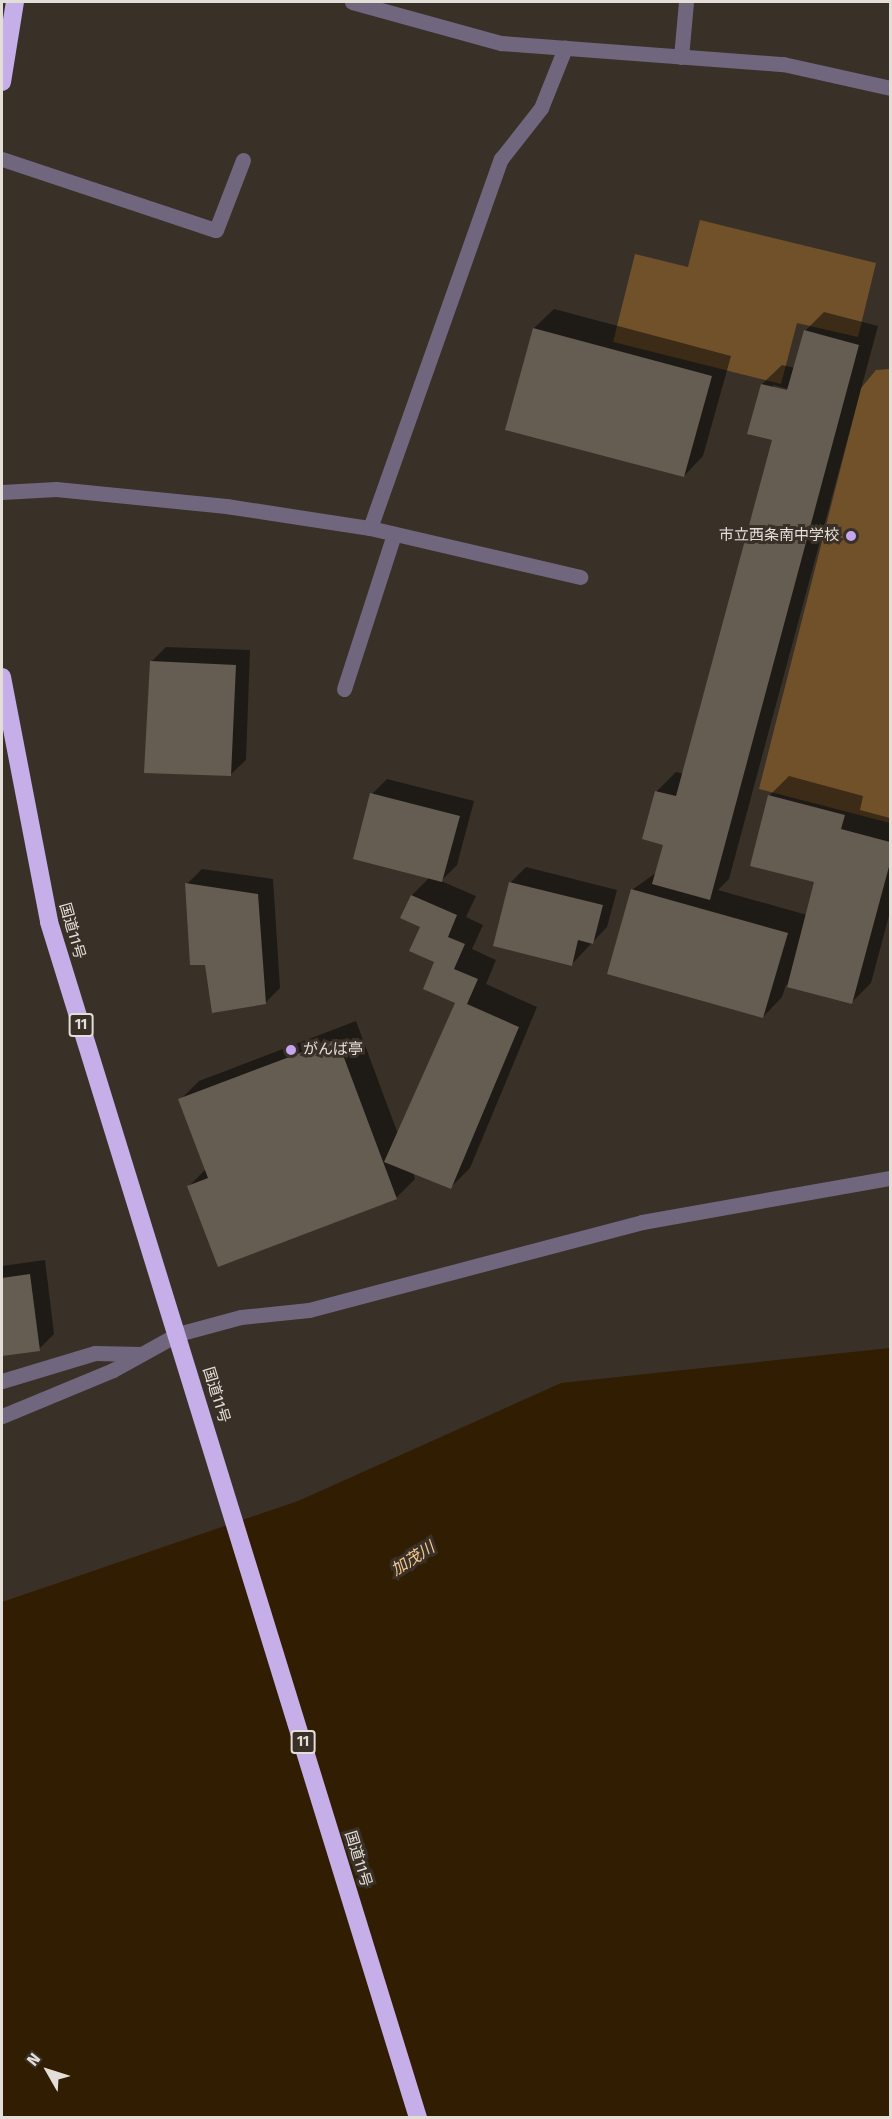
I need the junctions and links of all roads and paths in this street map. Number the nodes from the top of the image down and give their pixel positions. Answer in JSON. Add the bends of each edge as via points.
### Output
{"nodes":[{"id":1,"x":15,"y":2,"type":"edge"},
{"id":2,"x":352,"y":2,"type":"edge"},
{"id":3,"x":686,"y":2,"type":"edge"},
{"id":4,"x":387,"y":7,"type":"edge"},
{"id":5,"x":5,"y":33,"type":"edge"},
{"id":6,"x":565,"y":48,"type":"junction"},
{"id":7,"x":681,"y":57,"type":"junction"},
{"id":8,"x":2,"y":82,"type":"edge"},
{"id":9,"x":891,"y":88,"type":"edge"},
{"id":10,"x":2,"y":159,"type":"edge"},
{"id":11,"x":243,"y":160,"type":"dead end"},
{"id":12,"x":2,"y":492,"type":"edge"},
{"id":13,"x":370,"y":528,"type":"junction"},
{"id":14,"x":394,"y":534,"type":"junction"},
{"id":15,"x":580,"y":577,"type":"dead end"},
{"id":16,"x":2,"y":676,"type":"edge"},
{"id":17,"x":344,"y":688,"type":"dead end"},
{"id":18,"x":891,"y":1178,"type":"edge"},
{"id":19,"x":178,"y":1334,"type":"junction"},
{"id":20,"x":142,"y":1354,"type":"junction"},
{"id":21,"x":2,"y":1382,"type":"edge"},
{"id":22,"x":2,"y":1416,"type":"edge"},
{"id":23,"x":418,"y":2118,"type":"edge"}],
"edges":[{"from":1,"to":5,"type":"highway"},
{"from":2,"to":4,"type":"street"},
{"from":3,"to":7,"type":"street"},
{"from":4,"to":6,"type":"street","via":[[501,43]]},
{"from":5,"to":8,"type":"highway"},
{"from":6,"to":7,"type":"street"},
{"from":6,"to":13,"type":"street","via":[[541,108],[501,159]]},
{"from":7,"to":9,"type":"street","via":[[783,64]]},
{"from":10,"to":11,"type":"street","via":[[216,230]]},
{"from":12,"to":13,"type":"street","via":[[101,494]]},
{"from":13,"to":14,"type":"street"},
{"from":14,"to":15,"type":"street"},
{"from":14,"to":17,"type":"street"},
{"from":16,"to":19,"type":"highway","name":"国道11号","number":"11","via":[[49,922]]},
{"from":18,"to":19,"type":"street","via":[[642,1222],[309,1310],[240,1317]]},
{"from":19,"to":20,"type":"street"},
{"from":19,"to":23,"type":"highway","name":"国道11号","number":"11"},
{"from":20,"to":21,"type":"street","via":[[95,1353]]},
{"from":20,"to":22,"type":"street"}]}
